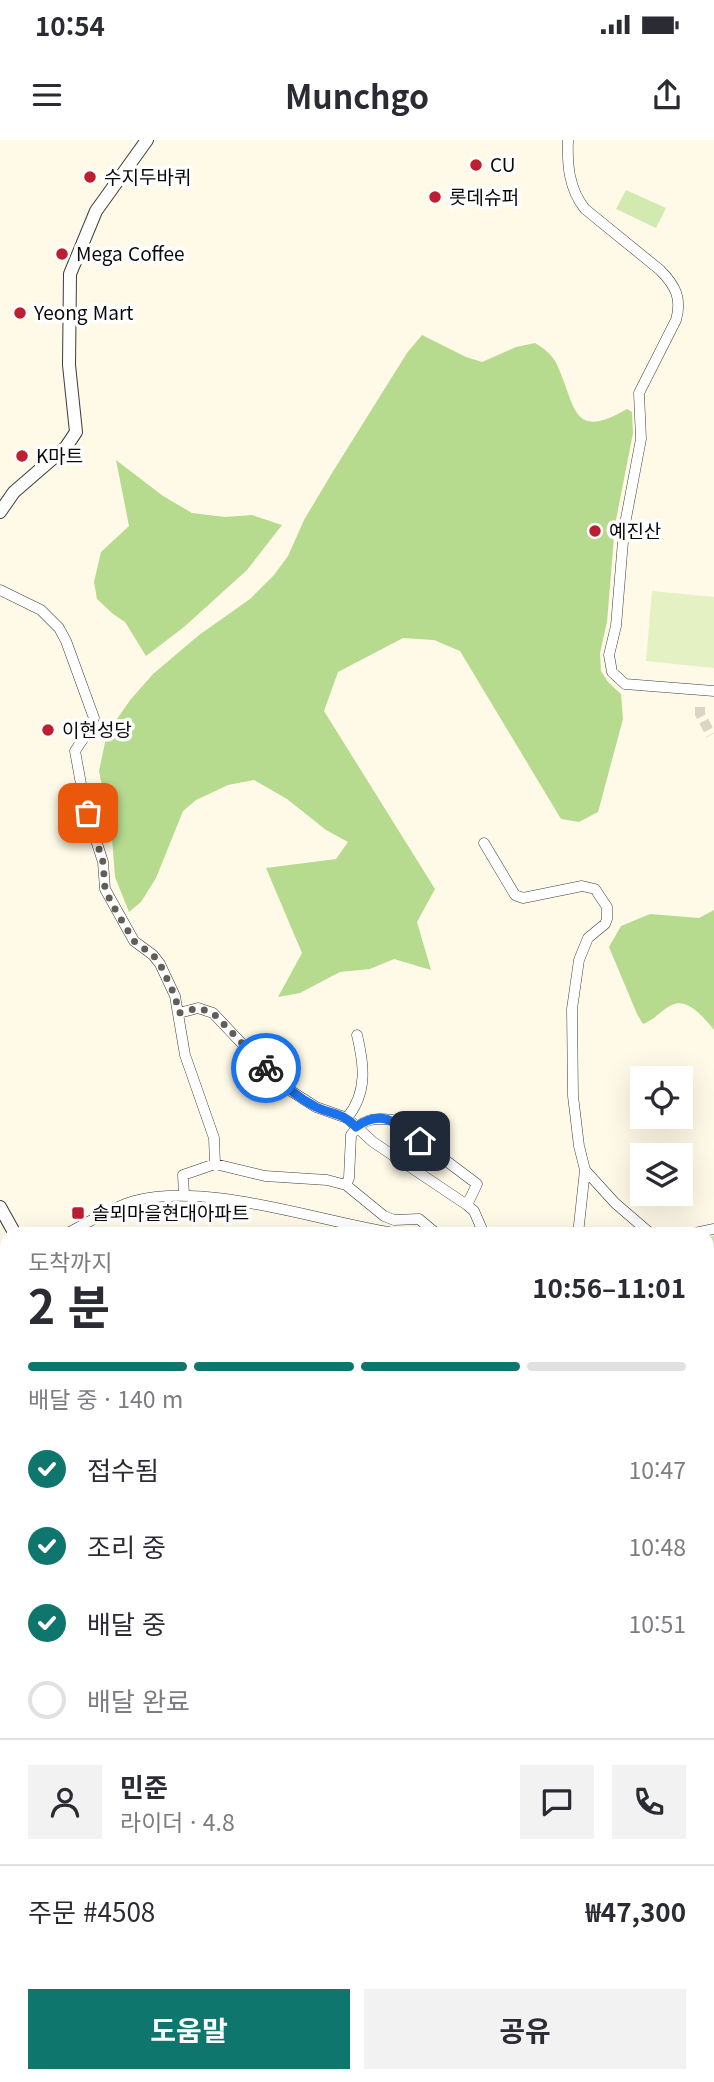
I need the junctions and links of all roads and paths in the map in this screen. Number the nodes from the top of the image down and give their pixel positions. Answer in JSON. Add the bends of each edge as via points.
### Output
{"nodes":[{"id":1,"x":147,"y":140,"type":"edge"},
{"id":2,"x":568,"y":140,"type":"edge"},
{"id":3,"x":0,"y":512,"type":"edge"},
{"id":4,"x":0,"y":590,"type":"edge"},
{"id":5,"x":714,"y":691,"type":"edge"},
{"id":6,"x":484,"y":843,"type":"dead end"},
{"id":7,"x":179,"y":1013,"type":"junction"},
{"id":8,"x":357,"y":1035,"type":"dead end"},
{"id":9,"x":348,"y":1118,"type":"junction"},
{"id":10,"x":356,"y":1127,"type":"junction"},
{"id":11,"x":215,"y":1164,"type":"junction"},
{"id":12,"x":585,"y":1170,"type":"junction"},
{"id":13,"x":346,"y":1185,"type":"junction"},
{"id":14,"x":184,"y":1195,"type":"junction"},
{"id":15,"x":467,"y":1205,"type":"junction"},
{"id":16,"x":0,"y":1207,"type":"edge"},
{"id":17,"x":11,"y":1227,"type":"edge"},
{"id":18,"x":80,"y":1227,"type":"edge"},
{"id":19,"x":364,"y":1227,"type":"edge"},
{"id":20,"x":429,"y":1227,"type":"edge"},
{"id":21,"x":481,"y":1227,"type":"edge"},
{"id":22,"x":578,"y":1227,"type":"edge"},
{"id":23,"x":643,"y":1227,"type":"edge"}],
"edges":[{"from":1,"to":3,"type":"street","via":[[96,211],[70,274],[69,365],[76,432],[66,447],[13,492]]},
{"from":2,"to":5,"type":"street","via":[[570,177],[577,200],[660,270],[674,287],[680,309],[639,393],[641,439],[624,529],[609,664],[625,684]]},
{"from":4,"to":7,"type":"street","via":[[50,617],[66,641],[94,719],[75,751],[85,806],[103,862],[105,889],[134,941],[160,964]]},
{"from":6,"to":12,"type":"street","via":[[515,895],[523,898],[582,886],[595,889],[607,907],[605,924],[588,938],[579,960],[572,1009],[573,1096]]},
{"from":7,"to":9,"type":"street","via":[[198,1008],[213,1013],[280,1084],[316,1107]]},
{"from":7,"to":11,"type":"street","via":[[185,1055],[214,1138]]},
{"from":8,"to":9,"type":"street","via":[[363,1078],[358,1102]]},
{"from":9,"to":10,"type":"street"},
{"from":10,"to":13,"type":"street","via":[[349,1142]]},
{"from":10,"to":15,"type":"street"},
{"from":10,"to":15,"type":"street","via":[[372,1118],[392,1120],[477,1184]]},
{"from":11,"to":13,"type":"street","via":[[265,1176]]},
{"from":11,"to":14,"type":"street","via":[[183,1175]]},
{"from":12,"to":22,"type":"street"},
{"from":12,"to":23,"type":"street"},
{"from":13,"to":20,"type":"street","via":[[384,1216],[419,1219]]},
{"from":14,"to":18,"type":"street","via":[[125,1204]]},
{"from":14,"to":19,"type":"street"},
{"from":15,"to":21,"type":"street"},
{"from":16,"to":17,"type":"street"}]}
